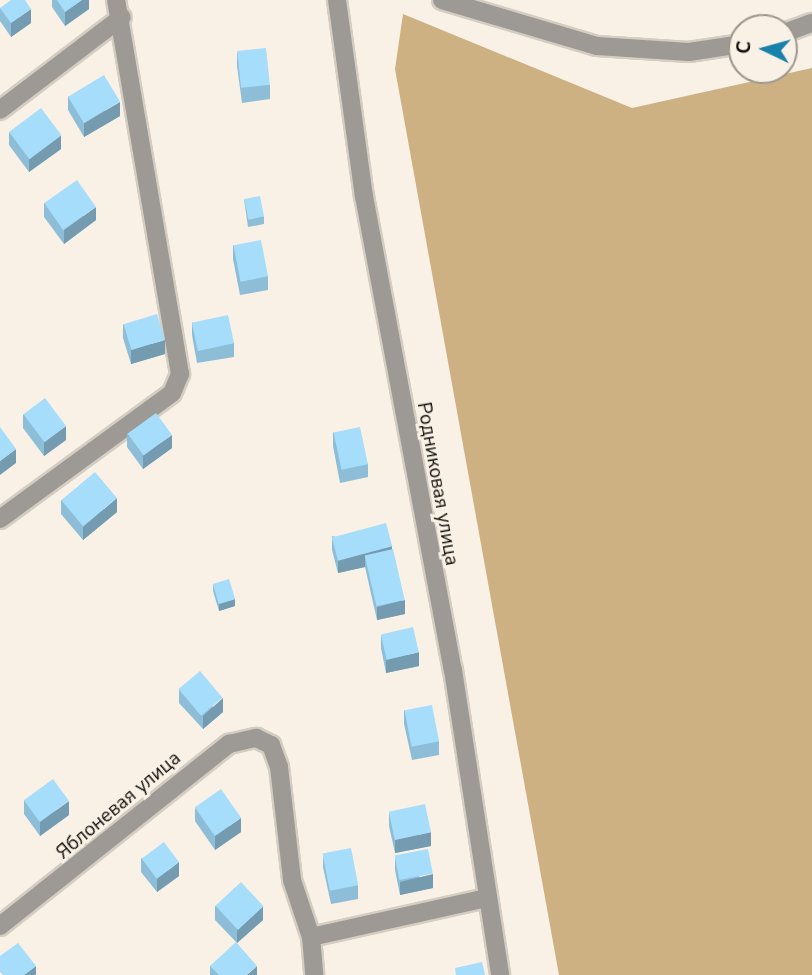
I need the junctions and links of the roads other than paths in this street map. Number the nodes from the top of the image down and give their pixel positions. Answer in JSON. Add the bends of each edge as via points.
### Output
{"nodes":[{"id":1,"x":337,"y":0,"type":"edge"},
{"id":2,"x":442,"y":0,"type":"edge"},
{"id":3,"x":119,"y":9,"type":"edge"},
{"id":4,"x":728,"y":45,"type":"edge"},
{"id":5,"x":0,"y":110,"type":"edge"},
{"id":6,"x":0,"y":519,"type":"edge"},
{"id":7,"x":487,"y":898,"type":"junction"},
{"id":8,"x":0,"y":926,"type":"edge"},
{"id":9,"x":311,"y":937,"type":"junction"},
{"id":10,"x":314,"y":975,"type":"edge"},
{"id":11,"x":500,"y":975,"type":"edge"}],
"edges":[{"from":1,"to":7,"type":"street","name":"Родниковая улица","via":[[364,196],[453,670]]},
{"from":2,"to":4,"type":"street","via":[[597,46],[653,52]]},
{"from":3,"to":5,"type":"street"},
{"from":3,"to":6,"type":"street","via":[[180,373],[172,393]]},
{"from":7,"to":9,"type":"street"},
{"from":7,"to":11,"type":"street","name":"Родниковая улица"},
{"from":8,"to":9,"type":"street","name":"Яблоневая улица","via":[[229,744],[256,738],[271,746],[292,880]]},
{"from":9,"to":10,"type":"street"}]}
